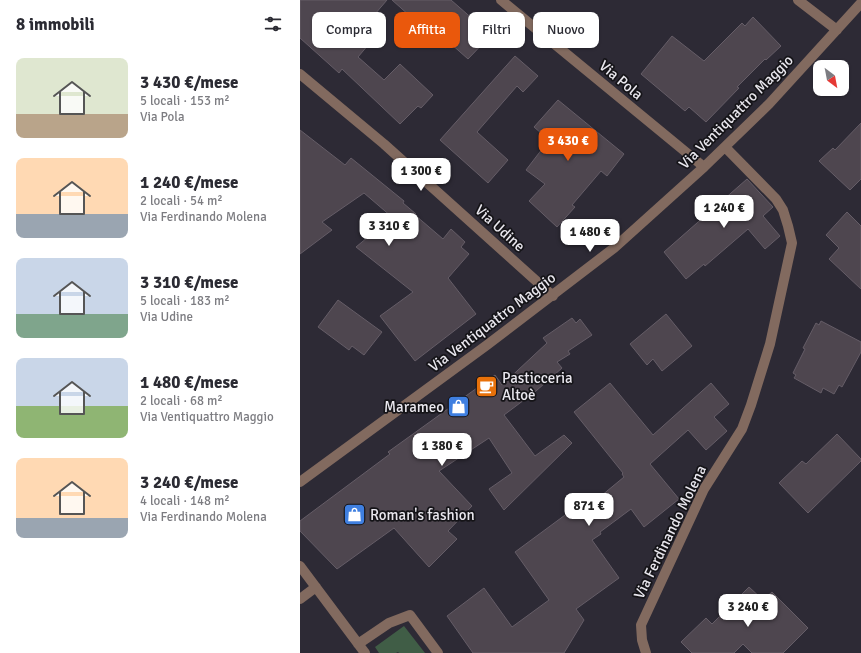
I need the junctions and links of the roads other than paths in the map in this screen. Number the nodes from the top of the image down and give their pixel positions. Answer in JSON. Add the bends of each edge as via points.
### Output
{"nodes":[{"id":1,"x":501,"y":0,"type":"edge"},
{"id":2,"x":798,"y":0,"type":"edge"},
{"id":3,"x":861,"y":3,"type":"edge"},
{"id":4,"x":837,"y":30,"type":"junction"},
{"id":5,"x":300,"y":74,"type":"edge"},
{"id":6,"x":725,"y":148,"type":"junction"},
{"id":7,"x":704,"y":167,"type":"junction"},
{"id":8,"x":553,"y":296,"type":"junction"},
{"id":9,"x":300,"y":482,"type":"edge"},
{"id":10,"x":300,"y":566,"type":"edge"},
{"id":11,"x":316,"y":587,"type":"junction"},
{"id":12,"x":300,"y":599,"type":"edge"},
{"id":13,"x":358,"y":644,"type":"junction"},
{"id":14,"x":365,"y":653,"type":"edge"},
{"id":15,"x":438,"y":653,"type":"edge"},
{"id":16,"x":646,"y":653,"type":"edge"}],
"edges":[{"from":1,"to":7,"type":"street","name":"Via Pola"},
{"from":2,"to":4,"type":"street"},
{"from":3,"to":4,"type":"street","name":"Via Ventiquattro Maggio"},
{"from":4,"to":6,"type":"street","name":"Via Ventiquattro Maggio"},
{"from":5,"to":8,"type":"street","name":"Via Udine","via":[[384,144]]},
{"from":6,"to":7,"type":"street","name":"Via Ventiquattro Maggio"},
{"from":6,"to":16,"type":"street","name":"Via Ferdinando Molena","via":[[776,200],[783,210],[792,243],[770,344],[751,405],[742,429],[704,489],[641,625]]},
{"from":7,"to":8,"type":"street","name":"Via Ventiquattro Maggio","via":[[614,248]]},
{"from":8,"to":9,"type":"street","name":"Via Ventiquattro Maggio"},
{"from":10,"to":11,"type":"street"},
{"from":11,"to":12,"type":"street"},
{"from":11,"to":13,"type":"street"},
{"from":13,"to":14,"type":"street"},
{"from":13,"to":15,"type":"street","via":[[389,622],[410,615]]}]}
